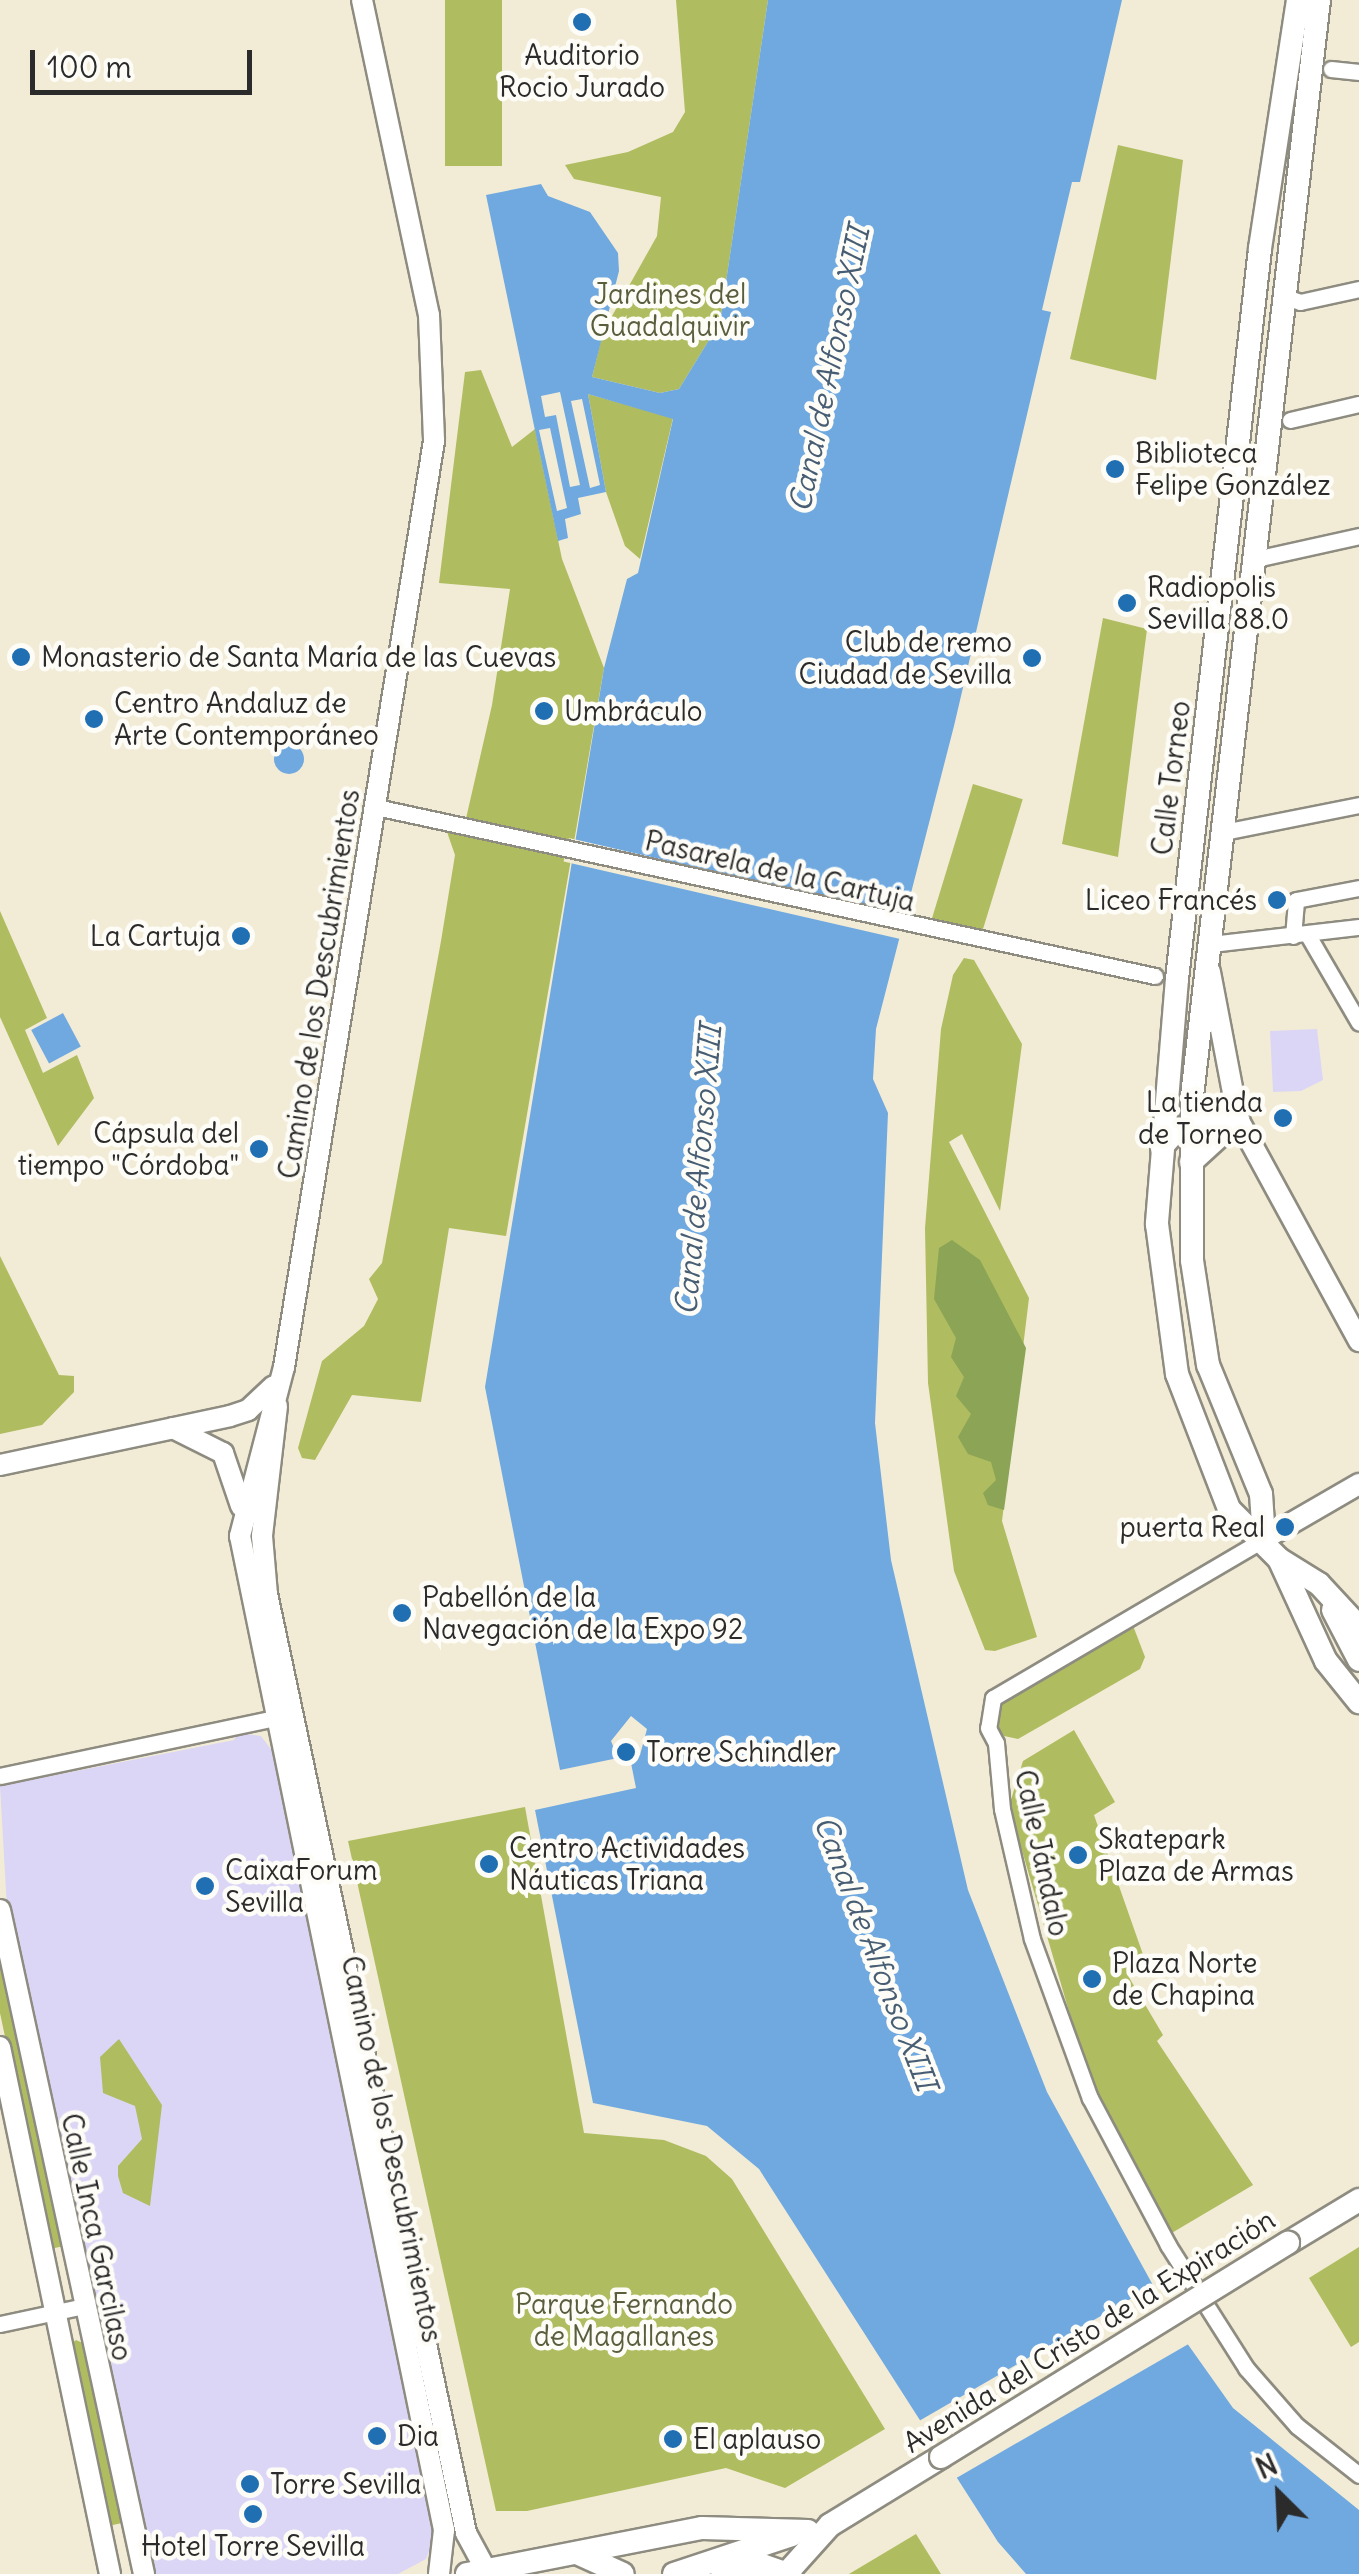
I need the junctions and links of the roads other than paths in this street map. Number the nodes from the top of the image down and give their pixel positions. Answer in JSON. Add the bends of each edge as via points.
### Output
{"nodes":[{"id":1,"x":362,"y":0,"type":"edge"},
{"id":2,"x":1298,"y":0,"type":"edge"},
{"id":3,"x":1319,"y":0,"type":"edge"},
{"id":4,"x":1331,"y":69,"type":"dead end"},
{"id":5,"x":1359,"y":72,"type":"edge"},
{"id":6,"x":1359,"y":289,"type":"edge"},
{"id":7,"x":1282,"y":296,"type":"junction"},
{"id":8,"x":1359,"y":404,"type":"edge"},
{"id":9,"x":1290,"y":420,"type":"dead end"},
{"id":10,"x":1359,"y":536,"type":"edge"},
{"id":11,"x":1251,"y":560,"type":"junction"},
{"id":12,"x":1359,"y":805,"type":"edge"},
{"id":13,"x":376,"y":807,"type":"junction"},
{"id":14,"x":1224,"y":832,"type":"junction"},
{"id":15,"x":1359,"y":888,"type":"edge"},
{"id":16,"x":1359,"y":926,"type":"edge"},
{"id":17,"x":1301,"y":937,"type":"junction"},
{"id":18,"x":1210,"y":954,"type":"junction"},
{"id":19,"x":1158,"y":977,"type":"junction"},
{"id":20,"x":1359,"y":1022,"type":"edge"},
{"id":21,"x":1232,"y":1123,"type":"junction"},
{"id":22,"x":1181,"y":1128,"type":"junction"},
{"id":23,"x":1191,"y":1162,"type":"junction"},
{"id":24,"x":1359,"y":1341,"type":"edge"},
{"id":25,"x":275,"y":1384,"type":"junction"},
{"id":26,"x":173,"y":1428,"type":"junction"},
{"id":27,"x":0,"y":1464,"type":"edge"},
{"id":28,"x":1359,"y":1484,"type":"edge"},
{"id":29,"x":242,"y":1512,"type":"junction"},
{"id":30,"x":1264,"y":1539,"type":"junction"},
{"id":31,"x":1279,"y":1560,"type":"junction"},
{"id":32,"x":1320,"y":1584,"type":"junction"},
{"id":33,"x":1308,"y":1623,"type":"junction"},
{"id":34,"x":1359,"y":1626,"type":"edge"},
{"id":35,"x":1358,"y":1660,"type":"edge"},
{"id":36,"x":1359,"y":1702,"type":"edge"},
{"id":37,"x":283,"y":1716,"type":"junction"},
{"id":38,"x":0,"y":1776,"type":"edge"},
{"id":39,"x":0,"y":1910,"type":"edge"},
{"id":40,"x":0,"y":2047,"type":"edge"},
{"id":41,"x":1359,"y":2200,"type":"edge"},
{"id":42,"x":84,"y":2306,"type":"junction"},
{"id":43,"x":56,"y":2312,"type":"junction"},
{"id":44,"x":0,"y":2324,"type":"edge"},
{"id":45,"x":1359,"y":2475,"type":"edge"},
{"id":46,"x":819,"y":2528,"type":"junction"},
{"id":47,"x":576,"y":2553,"type":"junction"},
{"id":48,"x":476,"y":2572,"type":"edge"},
{"id":49,"x":678,"y":2572,"type":"edge"},
{"id":50,"x":789,"y":2573,"type":"edge"},
{"id":51,"x":110,"y":2574,"type":"edge"},
{"id":52,"x":144,"y":2574,"type":"edge"},
{"id":53,"x":439,"y":2574,"type":"edge"},
{"id":54,"x":623,"y":2574,"type":"edge"}],
"edges":[{"from":1,"to":13,"type":"street","name":"Camino de los Descubrimientos","via":[[429,315],[437,396]]},
{"from":2,"to":19,"type":"main road","name":"Calle Torneo"},
{"from":3,"to":7,"type":"main road","name":"Calle Torneo"},
{"from":4,"to":5,"type":"street"},
{"from":6,"to":7,"type":"street","via":[[1300,302]]},
{"from":7,"to":11,"type":"main road","name":"Calle Torneo"},
{"from":8,"to":9,"type":"street"},
{"from":10,"to":11,"type":"street"},
{"from":11,"to":14,"type":"main road","name":"Calle Torneo"},
{"from":12,"to":14,"type":"street"},
{"from":13,"to":19,"type":"street","name":"Pasarela de la Cartuja"},
{"from":13,"to":25,"type":"street","name":"Camino de los Descubrimientos","via":[[284,1367]]},
{"from":14,"to":18,"type":"main road","name":"Calle Torneo"},
{"from":15,"to":17,"type":"street","via":[[1296,900]]},
{"from":16,"to":17,"type":"street"},
{"from":17,"to":18,"type":"street"},
{"from":17,"to":20,"type":"street"},
{"from":18,"to":21,"type":"street","name":"Calle Torneo"},
{"from":18,"to":22,"type":"main road","name":"Calle Torneo","via":[[1192,1096],[1175,1118]]},
{"from":19,"to":22,"type":"main road","name":"Calle Torneo"},
{"from":21,"to":22,"type":"street"},
{"from":21,"to":23,"type":"main road"},
{"from":21,"to":24,"type":"street","name":"Calle Torneo"},
{"from":22,"to":23,"type":"main road","name":"Calle Torneo"},
{"from":22,"to":30,"type":"main road","name":"Calle Torneo","via":[[1161,1150],[1160,1265],[1177,1374],[1229,1509]]},
{"from":23,"to":30,"type":"main road","name":"Calle Torneo","via":[[1192,1260],[1208,1365],[1260,1494]]},
{"from":25,"to":26,"type":"street","via":[[248,1410]]},
{"from":25,"to":29,"type":"street","name":"Camino de los Descubrimientos"},
{"from":25,"to":37,"type":"street","name":"Camino de los Descubrimientos","via":[[280,1426],[263,1511],[262,1562]]},
{"from":26,"to":27,"type":"street"},
{"from":26,"to":29,"type":"street","via":[[223,1453]]},
{"from":28,"to":30,"type":"street"},
{"from":29,"to":37,"type":"street","name":"Camino de los Descubrimientos","via":[[242,1565]]},
{"from":30,"to":31,"type":"main road","name":"Calle Torneo"},
{"from":30,"to":45,"type":"street","name":"Calle Jándalo","via":[[993,1698],[988,1728],[1032,1939],[1090,2098],[1168,2245],[1246,2368],[1297,2426]]},
{"from":31,"to":32,"type":"main road","name":"Calle Torneo"},
{"from":31,"to":33,"type":"main road","name":"Calle Torneo"},
{"from":32,"to":34,"type":"main road","name":"Calle Torneo"},
{"from":32,"to":35,"type":"main road","name":"Calle Torneo"},
{"from":33,"to":35,"type":"main road","name":"Calle Torneo"},
{"from":33,"to":36,"type":"main road","name":"Calle Torneo","via":[[1326,1661]]},
{"from":37,"to":38,"type":"street"},
{"from":37,"to":48,"type":"street","name":"Camino de los Descubrimientos"},
{"from":37,"to":53,"type":"street","name":"Camino de los Descubrimientos","via":[[445,2532]]},
{"from":39,"to":42,"type":"street","name":"Calle Inca Garcilaso"},
{"from":40,"to":43,"type":"street","name":"Calle Inca Garcilaso"},
{"from":41,"to":46,"type":"main road","name":"Avenida del Cristo de la Expiración","bridge":true},
{"from":42,"to":43,"type":"street"},
{"from":42,"to":52,"type":"street","name":"Calle Inca Garcilaso"},
{"from":43,"to":44,"type":"street"},
{"from":43,"to":51,"type":"street","name":"Calle Inca Garcilaso"},
{"from":46,"to":47,"type":"main road","via":[[702,2528]]},
{"from":46,"to":49,"type":"main road"},
{"from":46,"to":50,"type":"main road"},
{"from":47,"to":48,"type":"main road"},
{"from":47,"to":54,"type":"main road"},
{"from":49,"to":50,"type":"street","via":[[746,2562]]}]}
